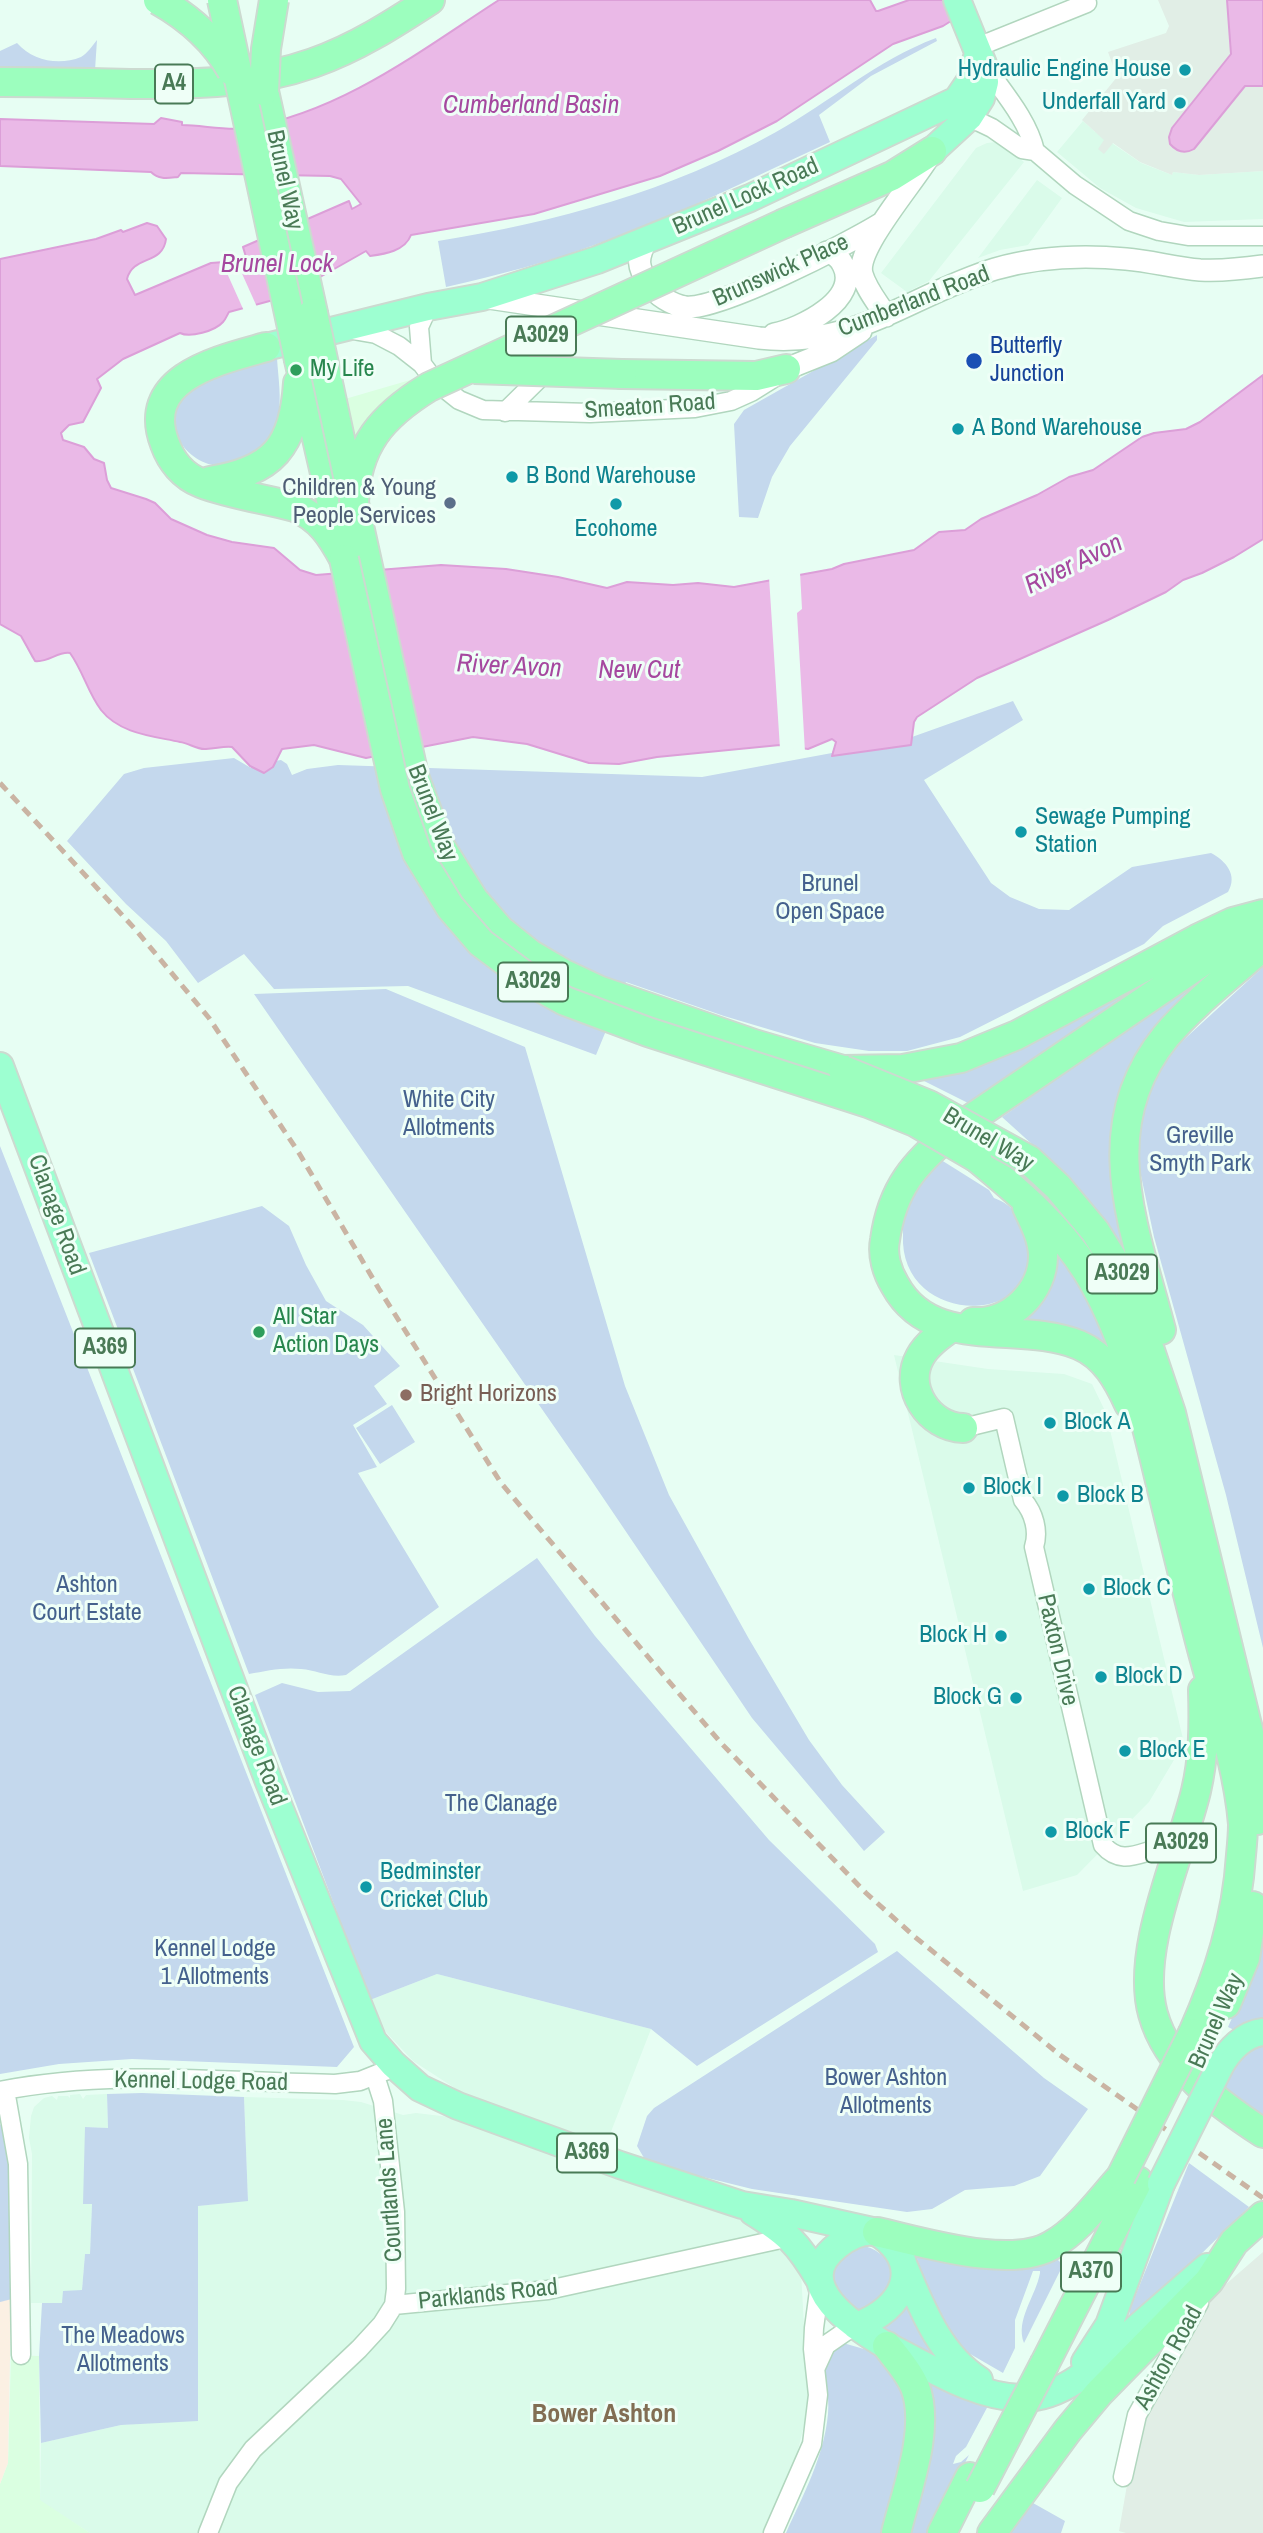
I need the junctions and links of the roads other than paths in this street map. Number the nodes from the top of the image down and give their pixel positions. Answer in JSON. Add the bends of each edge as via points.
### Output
{"nodes":[{"id":1,"x":158,"y":0,"type":"edge"},
{"id":2,"x":222,"y":0,"type":"edge"},
{"id":3,"x":430,"y":0,"type":"edge"},
{"id":4,"x":957,"y":0,"type":"edge"},
{"id":5,"x":1087,"y":3,"type":"dead end"},
{"id":6,"x":276,"y":5,"type":"edge"},
{"id":7,"x":979,"y":55,"type":"junction"},
{"id":8,"x":0,"y":82,"type":"edge"},
{"id":9,"x":253,"y":90,"type":"junction"},
{"id":10,"x":937,"y":110,"type":"junction"},
{"id":11,"x":962,"y":124,"type":"junction"},
{"id":12,"x":1035,"y":151,"type":"junction"},
{"id":13,"x":932,"y":152,"type":"junction"},
{"id":14,"x":882,"y":223,"type":"junction"},
{"id":15,"x":1263,"y":236,"type":"edge"},
{"id":16,"x":646,"y":241,"type":"junction"},
{"id":17,"x":827,"y":252,"type":"junction"},
{"id":18,"x":1263,"y":266,"type":"edge"},
{"id":19,"x":482,"y":296,"type":"junction"},
{"id":20,"x":533,"y":305,"type":"junction"},
{"id":21,"x":428,"y":307,"type":"junction"},
{"id":22,"x":886,"y":316,"type":"junction"},
{"id":23,"x":342,"y":329,"type":"junction"},
{"id":24,"x":759,"y":338,"type":"junction"},
{"id":25,"x":265,"y":347,"type":"joint"},
{"id":26,"x":299,"y":360,"type":"junction"},
{"id":27,"x":422,"y":363,"type":"junction"},
{"id":28,"x":467,"y":369,"type":"junction"},
{"id":29,"x":786,"y":369,"type":"junction"},
{"id":30,"x":505,"y":412,"type":"junction"},
{"id":31,"x":200,"y":482,"type":"junction"},
{"id":32,"x":354,"y":503,"type":"junction"},
{"id":33,"x":344,"y":559,"type":"junction"},
{"id":34,"x":1263,"y":914,"type":"edge"},
{"id":35,"x":1263,"y":920,"type":"edge"},
{"id":36,"x":1263,"y":946,"type":"edge"},
{"id":37,"x":0,"y":1066,"type":"edge"},
{"id":38,"x":843,"y":1070,"type":"junction"},
{"id":39,"x":1020,"y":1193,"type":"junction"},
{"id":40,"x":902,"y":1298,"type":"junction"},
{"id":41,"x":952,"y":1327,"type":"junction"},
{"id":42,"x":1171,"y":1413,"type":"junction"},
{"id":43,"x":963,"y":1428,"type":"joint"},
{"id":44,"x":1157,"y":1466,"type":"junction"},
{"id":45,"x":1202,"y":1648,"type":"junction"},
{"id":46,"x":1255,"y":1757,"type":"junction"},
{"id":47,"x":1263,"y":1787,"type":"edge"},
{"id":48,"x":1180,"y":1849,"type":"junction"},
{"id":49,"x":1263,"y":2032,"type":"edge"},
{"id":50,"x":1208,"y":2047,"type":"junction"},
{"id":51,"x":384,"y":2070,"type":"junction"},
{"id":52,"x":3,"y":2091,"type":"edge"},
{"id":53,"x":1263,"y":2133,"type":"edge"},
{"id":54,"x":1140,"y":2181,"type":"junction"},
{"id":55,"x":742,"y":2205,"type":"junction"},
{"id":56,"x":1263,"y":2216,"type":"edge"},
{"id":57,"x":875,"y":2232,"type":"junction"},
{"id":58,"x":790,"y":2237,"type":"junction"},
{"id":59,"x":1234,"y":2242,"type":"junction"},
{"id":60,"x":904,"y":2266,"type":"junction"},
{"id":61,"x":820,"y":2281,"type":"junction"},
{"id":62,"x":1209,"y":2281,"type":"junction"},
{"id":63,"x":394,"y":2305,"type":"junction"},
{"id":64,"x":856,"y":2325,"type":"junction"},
{"id":65,"x":887,"y":2346,"type":"junction"},
{"id":66,"x":21,"y":2355,"type":"dead end"},
{"id":67,"x":816,"y":2367,"type":"junction"},
{"id":68,"x":1063,"y":2388,"type":"junction"},
{"id":69,"x":1001,"y":2394,"type":"junction"},
{"id":70,"x":1123,"y":2477,"type":"dead end"},
{"id":71,"x":975,"y":2482,"type":"junction"},
{"id":72,"x":208,"y":2533,"type":"edge"},
{"id":73,"x":773,"y":2533,"type":"edge"},
{"id":74,"x":896,"y":2533,"type":"edge"},
{"id":75,"x":942,"y":2533,"type":"edge"},
{"id":76,"x":957,"y":2533,"type":"edge"},
{"id":77,"x":992,"y":2533,"type":"edge"}],
"edges":[{"from":1,"to":9,"type":"highway","number":"A3029","bridge":true,"via":[[206,35]]},
{"from":2,"to":9,"type":"highway","bridge":true},
{"from":3,"to":8,"type":"highway","number":"A4","via":[[344,51],[248,80],[208,85]]},
{"from":4,"to":7,"type":"main road","number":"A3029"},
{"from":5,"to":7,"type":"street"},
{"from":6,"to":9,"type":"highway","number":"A3029","bridge":true},
{"from":7,"to":10,"type":"main road","name":"Brunel Lock Road","number":"A3029","via":[[966,90]]},
{"from":7,"to":11,"type":"main road","number":"A3029","via":[[985,72],[983,92]]},
{"from":7,"to":12,"type":"street","via":[[1032,138]]},
{"from":9,"to":26,"type":"highway","name":"Brunel Way","number":"A3029","bridge":true},
{"from":9,"to":32,"type":"highway","name":"Brunel Way","number":"A3029","bridge":true},
{"from":10,"to":11,"type":"main road"},
{"from":10,"to":16,"type":"main road","name":"Brunel Lock Road","number":"A3029"},
{"from":11,"to":12,"type":"street","via":[[992,128],[1022,149]]},
{"from":11,"to":13,"type":"main road","number":"A3029"},
{"from":12,"to":15,"type":"street","via":[[1129,221],[1188,236]]},
{"from":13,"to":14,"type":"street"},
{"from":13,"to":28,"type":"highway","number":"A3029","bridge":true,"via":[[892,176]]},
{"from":14,"to":17,"type":"street","name":"Brunswick Place"},
{"from":14,"to":22,"type":"street","via":[[863,256],[861,271]]},
{"from":16,"to":17,"type":"street","name":"Brunswick Place","via":[[637,262],[640,272],[652,289],[686,307],[717,302]]},
{"from":16,"to":19,"type":"main road","name":"Brunel Lock Road","number":"A3029"},
{"from":17,"to":24,"type":"street","via":[[838,257],[845,269],[847,286],[842,294],[809,320]]},
{"from":18,"to":22,"type":"street","name":"Cumberland Road","via":[[1202,270],[1128,259],[1046,258],[966,279]]},
{"from":19,"to":20,"type":"street","name":"Cumberland Road"},
{"from":19,"to":21,"type":"main road","number":"A3029"},
{"from":20,"to":24,"type":"street","name":"Cumberland Road"},
{"from":20,"to":30,"type":"street","via":[[556,325],[565,345],[563,355]]},
{"from":21,"to":23,"type":"main road","number":"A3029"},
{"from":21,"to":27,"type":"street","via":[[419,327]]},
{"from":22,"to":24,"type":"street","name":"Cumberland Road","via":[[809,339]]},
{"from":22,"to":29,"type":"street","via":[[836,349]]},
{"from":23,"to":25,"type":"main road","number":"A3029"},
{"from":23,"to":27,"type":"street","via":[[376,334]]},
{"from":25,"to":31,"type":"highway","number":"A3029","via":[[184,376],[165,400],[160,418],[170,457],[183,473]]},
{"from":26,"to":31,"type":"highway","number":"A3029","via":[[293,422],[283,445],[240,477]]},
{"from":26,"to":33,"type":"highway","name":"Brunel Way","number":"A3029"},
{"from":27,"to":30,"type":"street","via":[[434,380],[459,400],[483,410]]},
{"from":28,"to":29,"type":"highway","bridge":true,"via":[[756,376]]},
{"from":28,"to":32,"type":"highway","number":"A3029","bridge":true,"via":[[409,399],[383,422],[361,460]]},
{"from":29,"to":30,"type":"street","name":"Smeaton Road","via":[[731,401],[695,408]]},
{"from":31,"to":33,"type":"highway","number":"A3029","via":[[310,513],[331,534]]},
{"from":32,"to":38,"type":"highway","name":"Brunel Way","number":"A3029","via":[[414,776],[446,857],[474,900],[500,930],[530,954],[598,990]]},
{"from":33,"to":39,"type":"highway","name":"Brunel Way","number":"A3029","bridge":true,"via":[[395,789],[417,853],[450,907],[481,943],[565,1001],[915,1122],[977,1158]]},
{"from":34,"to":38,"type":"highway","number":"A3029","via":[[1233,922],[1017,1035],[961,1058],[903,1069]]},
{"from":35,"to":40,"type":"highway","number":"A3029","via":[[990,1105],[923,1156],[895,1197],[884,1243],[886,1265]]},
{"from":36,"to":42,"type":"highway","via":[[1166,1036],[1146,1067],[1128,1110],[1124,1158],[1131,1215],[1164,1342]]},
{"from":37,"to":51,"type":"main road","name":"Clanage Road","number":"A369","via":[[269,1782]]},
{"from":38,"to":42,"type":"highway","name":"Brunel Way","number":"A3029","bridge":true,"via":[[929,1105],[1029,1160],[1058,1187],[1095,1231],[1127,1282]]},
{"from":39,"to":40,"type":"highway","via":[[1043,1250],[1042,1269],[1027,1299],[993,1320],[966,1322]]},
{"from":39,"to":44,"type":"highway","name":"Brunel Way","number":"A3029","via":[[1069,1244],[1109,1314],[1139,1393]]},
{"from":40,"to":41,"type":"highway","number":"A3029","via":[[926,1318]]},
{"from":41,"to":43,"type":"highway","via":[[923,1351],[915,1378],[919,1399],[931,1415]]},
{"from":41,"to":44,"type":"highway","number":"A3029","via":[[1064,1340],[1102,1360],[1119,1383]]},
{"from":42,"to":46,"type":"highway","name":"Brunel Way","number":"A3029"},
{"from":43,"to":48,"type":"street","name":"Paxton Drive","via":[[1004,1418],[1023,1500],[1031,1509],[1037,1536],[1034,1547],[1103,1845],[1123,1857],[1164,1846]]},
{"from":44,"to":45,"type":"highway","name":"Brunel Way","number":"A3029"},
{"from":45,"to":48,"type":"highway","number":"A3029","via":[[1203,1757]]},
{"from":45,"to":50,"type":"highway","name":"Brunel Way","number":"A370","via":[[1227,1738],[1243,1825],[1239,1888],[1214,1985]]},
{"from":46,"to":47,"type":"highway","number":"A3029"},
{"from":46,"to":50,"type":"highway","name":"Brunel Way","number":"A370","via":[[1259,1867],[1245,1958]]},
{"from":48,"to":53,"type":"highway","number":"A3029","via":[[1152,1947],[1149,1992],[1153,2015],[1169,2049],[1190,2076]]},
{"from":49,"to":50,"type":"main road","via":[[1256,2032],[1226,2055]]},
{"from":50,"to":54,"type":"highway","name":"Brunel Way","number":"A370"},
{"from":51,"to":52,"type":"street","name":"Kennel Lodge Road","via":[[335,2084],[119,2079]]},
{"from":51,"to":55,"type":"main road","name":"Clanage Road","number":"A369","via":[[458,2106]]},
{"from":51,"to":63,"type":"street","name":"Courtlands Lane","via":[[394,2200]]},
{"from":52,"to":66,"type":"street","name":"Kennel Lodge Road","via":[[19,2164]]},
{"from":54,"to":57,"type":"highway","via":[[1054,2244],[1030,2254],[1003,2256]]},
{"from":54,"to":68,"type":"main road","via":[[1109,2325]]},
{"from":54,"to":71,"type":"highway","name":"Brunel Way","number":"A370","via":[[1038,2359]]},
{"from":55,"to":57,"type":"main road","name":"Clanage Road","number":"A369"},
{"from":55,"to":58,"type":"main road","name":"Clanage Road","number":"A369"},
{"from":56,"to":59,"type":"highway"},
{"from":57,"to":60,"type":"main road","via":[[897,2251]]},
{"from":57,"to":61,"type":"main road","via":[[849,2238],[832,2250],[821,2268]]},
{"from":58,"to":61,"type":"main road","name":"Clanage Road","number":"A369"},
{"from":58,"to":63,"type":"street","name":"Parklands Road","via":[[548,2290]]},
{"from":59,"to":62,"type":"highway"},
{"from":59,"to":68,"type":"main road"},
{"from":60,"to":64,"type":"main road","via":[[894,2304]]},
{"from":60,"to":69,"type":"main road","via":[[929,2322],[949,2353],[963,2369]]},
{"from":61,"to":64,"type":"main road","number":"A369","via":[[835,2308]]},
{"from":61,"to":67,"type":"street","via":[[813,2349]]},
{"from":62,"to":70,"type":"street","name":"Ashton Road","via":[[1136,2415]]},
{"from":62,"to":77,"type":"highway","via":[[1099,2393]]},
{"from":63,"to":72,"type":"street","name":"Parklands Road","via":[[359,2349],[253,2449],[228,2483]]},
{"from":64,"to":65,"type":"main road","number":"A369"},
{"from":64,"to":67,"type":"street","via":[[826,2345]]},
{"from":65,"to":69,"type":"main road","number":"A369","via":[[975,2389]]},
{"from":65,"to":74,"type":"highway","number":"A369","via":[[908,2374],[920,2407],[917,2443]]},
{"from":67,"to":73,"type":"street","via":[[818,2412],[813,2445]]},
{"from":68,"to":69,"type":"main road","via":[[1040,2397]]},
{"from":71,"to":75,"type":"highway","name":"Brunel Way","number":"A370"},
{"from":71,"to":76,"type":"highway","name":"Brunel Way","number":"A370"}]}
